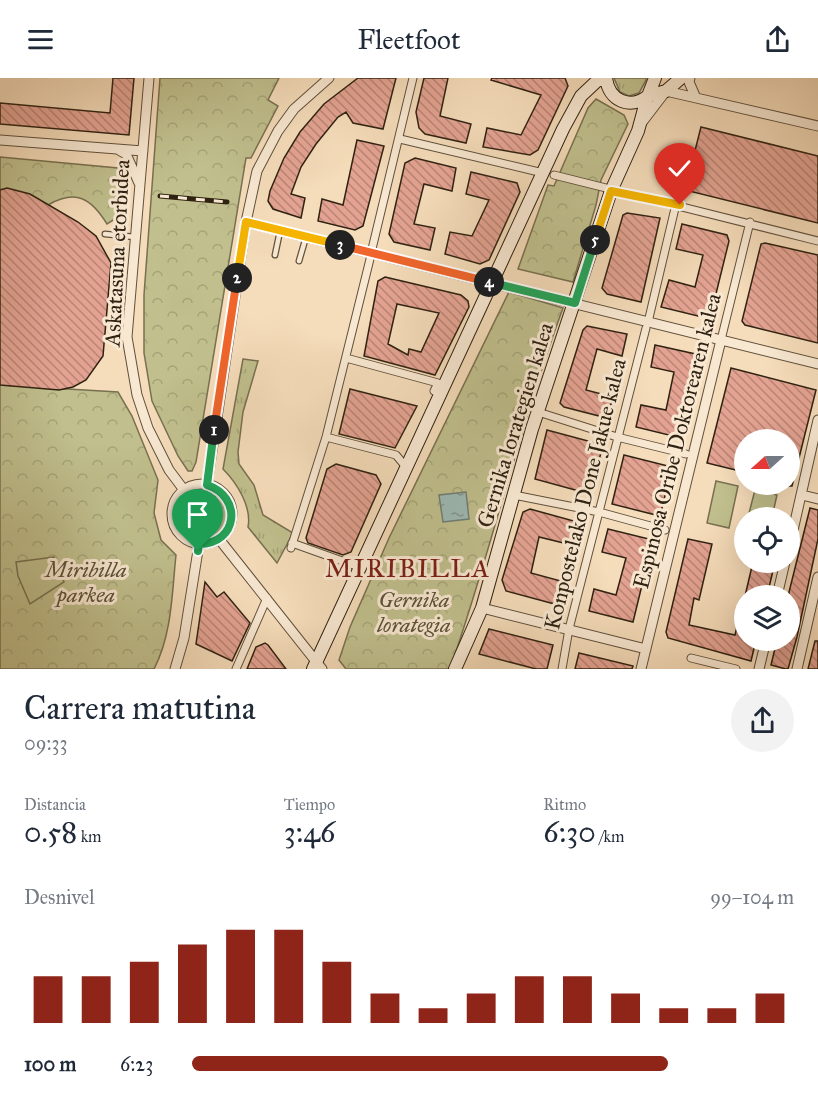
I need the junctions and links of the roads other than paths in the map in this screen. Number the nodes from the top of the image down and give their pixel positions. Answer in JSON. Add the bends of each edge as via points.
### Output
{"nodes":[{"id":1,"x":149,"y":78,"type":"edge"},
{"id":2,"x":329,"y":78,"type":"edge"},
{"id":3,"x":413,"y":78,"type":"edge"},
{"id":4,"x":584,"y":78,"type":"edge"},
{"id":5,"x":655,"y":78,"type":"edge"},
{"id":6,"x":681,"y":78,"type":"edge"},
{"id":7,"x":690,"y":78,"type":"edge"},
{"id":8,"x":602,"y":79,"type":"edge"},
{"id":9,"x":666,"y":91,"type":"junction"},
{"id":10,"x":586,"y":92,"type":"junction"},
{"id":11,"x":648,"y":97,"type":"junction"},
{"id":12,"x":696,"y":98,"type":"junction"},
{"id":13,"x":639,"y":126,"type":"junction"},
{"id":14,"x":818,"y":126,"type":"edge"},
{"id":15,"x":400,"y":139,"type":"junction"},
{"id":16,"x":0,"y":140,"type":"edge"},
{"id":17,"x":119,"y":150,"type":"junction"},
{"id":18,"x":143,"y":151,"type":"junction"},
{"id":19,"x":539,"y":172,"type":"dead end"},
{"id":20,"x":554,"y":176,"type":"dead end"},
{"id":21,"x":140,"y":186,"type":"junction"},
{"id":22,"x":611,"y":191,"type":"junction"},
{"id":23,"x":676,"y":204,"type":"junction"},
{"id":24,"x":246,"y":222,"type":"junction"},
{"id":25,"x":750,"y":222,"type":"junction"},
{"id":26,"x":280,"y":231,"type":"junction"},
{"id":27,"x":105,"y":234,"type":"dead end"},
{"id":28,"x":136,"y":237,"type":"junction"},
{"id":29,"x":306,"y":237,"type":"junction"},
{"id":30,"x":818,"y":241,"type":"edge"},
{"id":31,"x":372,"y":249,"type":"dead end"},
{"id":32,"x":275,"y":255,"type":"dead end"},
{"id":33,"x":370,"y":259,"type":"dead end"},
{"id":34,"x":299,"y":261,"type":"dead end"},
{"id":35,"x":493,"y":283,"type":"junction"},
{"id":36,"x":575,"y":303,"type":"junction"},
{"id":37,"x":649,"y":318,"type":"dead end"},
{"id":38,"x":646,"y":328,"type":"dead end"},
{"id":39,"x":721,"y":340,"type":"junction"},
{"id":40,"x":346,"y":358,"type":"junction"},
{"id":41,"x":818,"y":364,"type":"edge"},
{"id":42,"x":441,"y":394,"type":"junction"},
{"id":43,"x":538,"y":412,"type":"junction"},
{"id":44,"x":817,"y":428,"type":"edge"},
{"id":45,"x":326,"y":437,"type":"junction"},
{"id":46,"x":617,"y":437,"type":"junction"},
{"id":47,"x":818,"y":449,"type":"edge"},
{"id":48,"x":686,"y":454,"type":"dead end"},
{"id":49,"x":809,"y":458,"type":"junction"},
{"id":50,"x":406,"y":467,"type":"junction"},
{"id":51,"x":207,"y":485,"type":"junction"},
{"id":52,"x":184,"y":490,"type":"junction"},
{"id":53,"x":514,"y":495,"type":"junction"},
{"id":54,"x":802,"y":495,"type":"junction"},
{"id":55,"x":818,"y":498,"type":"edge"},
{"id":56,"x":799,"y":507,"type":"edge"},
{"id":57,"x":600,"y":512,"type":"junction"},
{"id":58,"x":665,"y":530,"type":"dead end"},
{"id":59,"x":219,"y":539,"type":"junction"},
{"id":60,"x":199,"y":544,"type":"junction"},
{"id":61,"x":359,"y":567,"type":"junction"},
{"id":62,"x":818,"y":577,"type":"edge"},
{"id":63,"x":267,"y":598,"type":"junction"},
{"id":64,"x":482,"y":608,"type":"junction"},
{"id":65,"x":569,"y":629,"type":"junction"},
{"id":66,"x":646,"y":649,"type":"junction"},
{"id":67,"x":764,"y":651,"type":"edge"},
{"id":68,"x":691,"y":658,"type":"dead end"},
{"id":69,"x":317,"y":667,"type":"edge"},
{"id":70,"x":761,"y":667,"type":"edge"},
{"id":71,"x":175,"y":669,"type":"edge"},
{"id":72,"x":236,"y":669,"type":"edge"},
{"id":73,"x":455,"y":669,"type":"edge"},
{"id":74,"x":561,"y":669,"type":"edge"},
{"id":75,"x":641,"y":669,"type":"edge"},
{"id":76,"x":736,"y":669,"type":"edge"},
{"id":77,"x":797,"y":669,"type":"edge"}],
"edges":[{"from":1,"to":18,"type":"street","name":"Askatasuna etorbidea"},
{"from":2,"to":24,"type":"street","via":[[294,110],[274,138],[257,171]]},
{"from":3,"to":15,"type":"street"},
{"from":4,"to":10,"type":"street"},
{"from":5,"to":11,"type":"main road","name":"Gernika lorategien kalea"},
{"from":6,"to":9,"type":"main road"},
{"from":7,"to":12,"type":"street"},
{"from":8,"to":10,"type":"main road"},
{"from":8,"to":11,"type":"main road","via":[[612,95],[625,103]]},
{"from":9,"to":11,"type":"main road"},
{"from":9,"to":12,"type":"street"},
{"from":9,"to":13,"type":"street","name":"Gernika lorategien kalea"},
{"from":10,"to":35,"type":"main road","via":[[564,129]]},
{"from":11,"to":13,"type":"main road","name":"Gernika lorategien kalea"},
{"from":12,"to":14,"type":"street"},
{"from":13,"to":22,"type":"main road","name":"Gernika lorategien kalea"},
{"from":15,"to":19,"type":"street"},
{"from":15,"to":31,"type":"street"},
{"from":16,"to":17,"type":"street"},
{"from":17,"to":18,"type":"street"},
{"from":17,"to":21,"type":"street","via":[[132,164]]},
{"from":18,"to":21,"type":"street","name":"Askatasuna etorbidea"},
{"from":20,"to":22,"type":"street"},
{"from":21,"to":28,"type":"street","name":"Askatasuna etorbidea"},
{"from":22,"to":23,"type":"street"},
{"from":22,"to":36,"type":"main road","name":"Gernika lorategien kalea"},
{"from":23,"to":25,"type":"street"},
{"from":23,"to":37,"type":"street"},
{"from":24,"to":26,"type":"street"},
{"from":24,"to":51,"type":"street"},
{"from":25,"to":30,"type":"street"},
{"from":25,"to":39,"type":"street","name":"Espinosa Oribe Doktorearen kalea"},
{"from":26,"to":29,"type":"street"},
{"from":26,"to":32,"type":"lane"},
{"from":27,"to":28,"type":"lane"},
{"from":28,"to":52,"type":"street","name":"Askatasuna etorbidea","via":[[127,337],[137,395],[148,428]]},
{"from":29,"to":34,"type":"lane"},
{"from":29,"to":35,"type":"street"},
{"from":33,"to":40,"type":"street"},
{"from":35,"to":36,"type":"street"},
{"from":35,"to":42,"type":"main road"},
{"from":36,"to":39,"type":"street"},
{"from":36,"to":43,"type":"main road","name":"Gernika lorategien kalea"},
{"from":38,"to":46,"type":"street","name":"Konpostelako Done Jakue kalea"},
{"from":39,"to":41,"type":"street"},
{"from":39,"to":66,"type":"street","name":"Espinosa Oribe Doktorearen kalea"},
{"from":40,"to":42,"type":"street","via":[[438,383],[434,391]]},
{"from":40,"to":45,"type":"street"},
{"from":42,"to":50,"type":"main road"},
{"from":43,"to":46,"type":"street"},
{"from":43,"to":53,"type":"main road","name":"Gernika lorategien kalea"},
{"from":44,"to":49,"type":"street"},
{"from":45,"to":50,"type":"street","via":[[396,455]]},
{"from":45,"to":61,"type":"street","via":[[291,546]]},
{"from":46,"to":48,"type":"street"},
{"from":46,"to":57,"type":"street","name":"Konpostelako Done Jakue kalea"},
{"from":47,"to":49,"type":"street"},
{"from":49,"to":54,"type":"street"},
{"from":50,"to":61,"type":"main road"},
{"from":51,"to":52,"type":"street"},
{"from":51,"to":59,"type":"street","via":[[224,494],[232,513],[231,523]]},
{"from":52,"to":60,"type":"street","via":[[173,507],[172,517],[181,535]]},
{"from":53,"to":57,"type":"street"},
{"from":53,"to":64,"type":"main road","name":"Gernika lorategien kalea"},
{"from":54,"to":55,"type":"street"},
{"from":54,"to":56,"type":"street"},
{"from":57,"to":58,"type":"street"},
{"from":57,"to":65,"type":"street","name":"Konpostelako Done Jakue kalea"},
{"from":59,"to":60,"type":"street"},
{"from":59,"to":63,"type":"street"},
{"from":60,"to":71,"type":"street"},
{"from":61,"to":69,"type":"main road"},
{"from":62,"to":77,"type":"street"},
{"from":63,"to":69,"type":"street"},
{"from":63,"to":72,"type":"street"},
{"from":64,"to":65,"type":"street"},
{"from":64,"to":73,"type":"main road","name":"Gernika lorategien kalea"},
{"from":65,"to":66,"type":"street"},
{"from":65,"to":74,"type":"street","name":"Konpostelako Done Jakue kalea"},
{"from":66,"to":75,"type":"street","name":"Espinosa Oribe Doktorearen kalea"},
{"from":67,"to":70,"type":"street"},
{"from":68,"to":76,"type":"street"}]}
